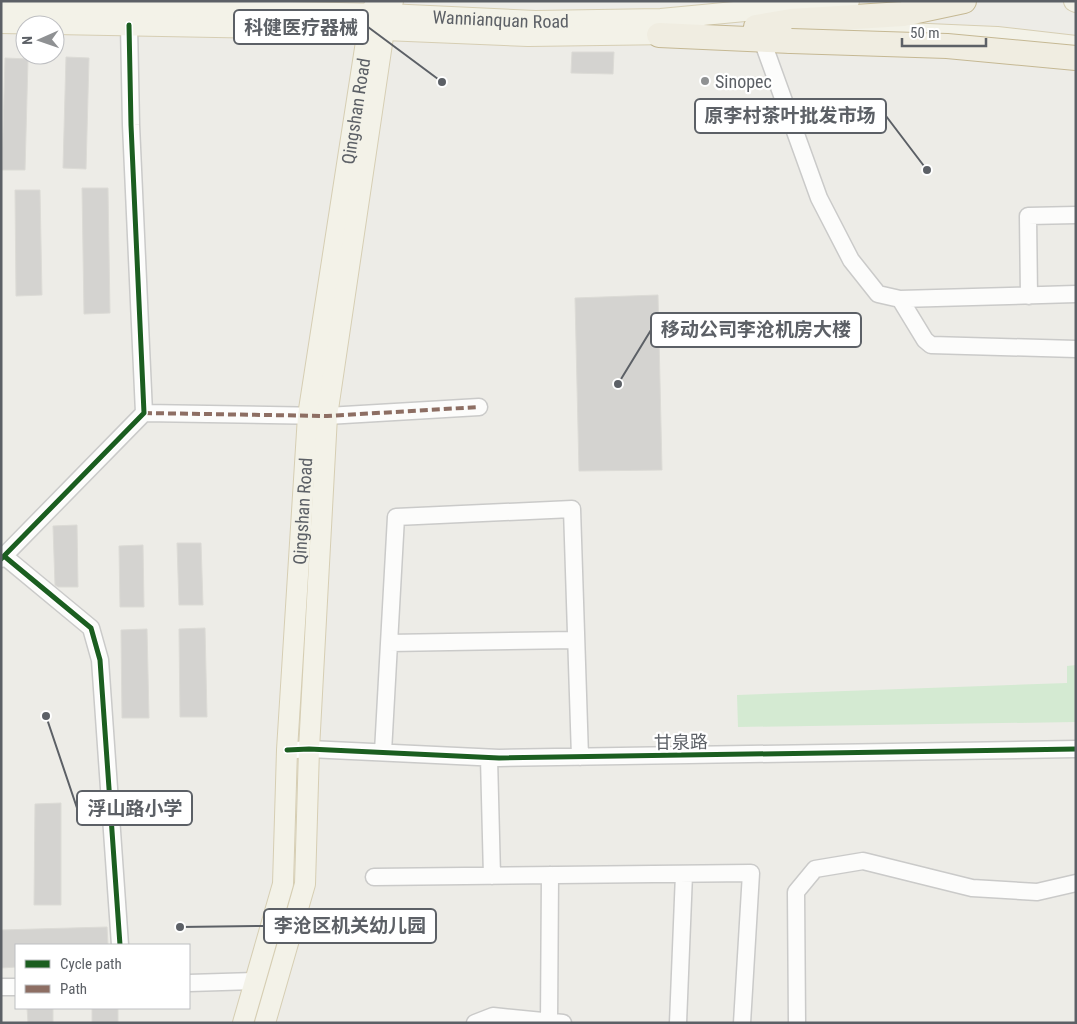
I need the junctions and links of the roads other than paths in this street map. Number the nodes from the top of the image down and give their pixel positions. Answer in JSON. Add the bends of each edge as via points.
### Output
{"nodes":[{"id":1,"x":848,"y":1,"type":"edge"},
{"id":2,"x":964,"y":1,"type":"edge"},
{"id":3,"x":801,"y":4,"type":"edge"},
{"id":4,"x":1,"y":6,"type":"edge"},
{"id":5,"x":277,"y":7,"type":"edge"},
{"id":6,"x":380,"y":15,"type":"edge"},
{"id":7,"x":1,"y":23,"type":"edge"},
{"id":8,"x":129,"y":25,"type":"junction"},
{"id":9,"x":759,"y":33,"type":"junction"},
{"id":10,"x":659,"y":35,"type":"joint"},
{"id":11,"x":792,"y":41,"type":"junction"},
{"id":12,"x":1076,"y":46,"type":"edge"},
{"id":13,"x":1076,"y":58,"type":"edge"},
{"id":14,"x":1076,"y":69,"type":"edge"},
{"id":15,"x":1076,"y":215,"type":"edge"},
{"id":16,"x":1076,"y":294,"type":"edge"},
{"id":17,"x":1028,"y":296,"type":"junction"},
{"id":18,"x":900,"y":299,"type":"junction"},
{"id":19,"x":1076,"y":349,"type":"edge"},
{"id":20,"x":479,"y":407,"type":"dead end"},
{"id":21,"x":144,"y":413,"type":"junction"},
{"id":22,"x":317,"y":416,"type":"junction"},
{"id":23,"x":3,"y":558,"type":"edge"},
{"id":24,"x":576,"y":640,"type":"junction"},
{"id":25,"x":389,"y":643,"type":"junction"},
{"id":26,"x":309,"y":749,"type":"junction"},
{"id":27,"x":1076,"y":749,"type":"edge"},
{"id":28,"x":287,"y":750,"type":"junction"},
{"id":29,"x":383,"y":752,"type":"junction"},
{"id":30,"x":580,"y":757,"type":"junction"},
{"id":31,"x":488,"y":758,"type":"junction"},
{"id":32,"x":684,"y":874,"type":"junction"},
{"id":33,"x":550,"y":875,"type":"junction"},
{"id":34,"x":492,"y":876,"type":"junction"},
{"id":35,"x":374,"y":877,"type":"dead end"},
{"id":36,"x":1076,"y":883,"type":"edge"},
{"id":37,"x":120,"y":944,"type":"edge"},
{"id":38,"x":254,"y":981,"type":"junction"},
{"id":39,"x":190,"y":983,"type":"edge"},
{"id":40,"x":1,"y":987,"type":"edge"},
{"id":41,"x":15,"y":987,"type":"edge"},
{"id":42,"x":549,"y":1022,"type":"edge"},
{"id":43,"x":242,"y":1023,"type":"edge"},
{"id":44,"x":265,"y":1023,"type":"edge"},
{"id":45,"x":475,"y":1023,"type":"edge"},
{"id":46,"x":563,"y":1023,"type":"edge"},
{"id":47,"x":678,"y":1023,"type":"edge"},
{"id":48,"x":742,"y":1023,"type":"edge"},
{"id":49,"x":797,"y":1023,"type":"edge"}],
"edges":[{"from":1,"to":3,"type":"main road","name":"Wannianquan Road"},
{"from":2,"to":9,"type":"highway","via":[[903,14],[791,21]]},
{"from":3,"to":6,"type":"main road","name":"Wannianquan Road","via":[[661,19],[535,21]]},
{"from":4,"to":5,"type":"main road","name":"Wannianquan Road"},
{"from":5,"to":6,"type":"main road","name":"Wannianquan Road"},
{"from":6,"to":8,"type":"main road","name":"Wannianquan Road"},
{"from":6,"to":10,"type":"main road","name":"Wannianquan Road","via":[[528,36]]},
{"from":6,"to":22,"type":"main road","name":"Qingshan Road"},
{"from":7,"to":8,"type":"main road","name":"Wannianquan Road"},
{"from":8,"to":21,"type":"street"},
{"from":9,"to":10,"type":"highway"},
{"from":9,"to":11,"type":"highway"},
{"from":9,"to":12,"type":"main road","via":[[828,29],[998,36]]},
{"from":9,"to":18,"type":"street","via":[[819,198],[851,260],[878,294]]},
{"from":11,"to":13,"type":"highway","bridge":true,"via":[[947,46]]},
{"from":11,"to":14,"type":"street","via":[[838,51],[957,56]]},
{"from":15,"to":17,"type":"street","via":[[1028,216]]},
{"from":16,"to":17,"type":"street"},
{"from":17,"to":18,"type":"street"},
{"from":18,"to":19,"type":"street","via":[[931,345]]},
{"from":20,"to":22,"type":"street"},
{"from":21,"to":22,"type":"street"},
{"from":21,"to":23,"type":"street"},
{"from":22,"to":26,"type":"main road","name":"Qingshan Road"},
{"from":22,"to":28,"type":"main road","name":"Qingshan Road"},
{"from":23,"to":37,"type":"street","via":[[92,628],[100,660]]},
{"from":24,"to":25,"type":"street"},
{"from":24,"to":25,"type":"street","via":[[572,509],[396,517]]},
{"from":24,"to":30,"type":"street"},
{"from":25,"to":29,"type":"street"},
{"from":26,"to":28,"type":"street","name":"甘泉路"},
{"from":26,"to":29,"type":"street","name":"甘泉路"},
{"from":26,"to":44,"type":"main road","name":"Qingshan Road","via":[[305,884]]},
{"from":27,"to":30,"type":"street","name":"甘泉路"},
{"from":28,"to":38,"type":"main road","name":"Qingshan Road","via":[[282,884]]},
{"from":29,"to":31,"type":"street","name":"甘泉路"},
{"from":30,"to":31,"type":"street","name":"甘泉路"},
{"from":31,"to":34,"type":"street"},
{"from":32,"to":33,"type":"street"},
{"from":32,"to":47,"type":"street"},
{"from":32,"to":48,"type":"street","via":[[751,873]]},
{"from":33,"to":34,"type":"street"},
{"from":33,"to":42,"type":"street"},
{"from":34,"to":35,"type":"street"},
{"from":36,"to":49,"type":"street","via":[[1037,892],[972,888],[863,861],[815,869],[796,892]]},
{"from":38,"to":39,"type":"street"},
{"from":38,"to":43,"type":"main road","name":"Qingshan Road"},
{"from":40,"to":41,"type":"street"},
{"from":42,"to":45,"type":"street","via":[[494,1016]]},
{"from":42,"to":46,"type":"street"}]}
